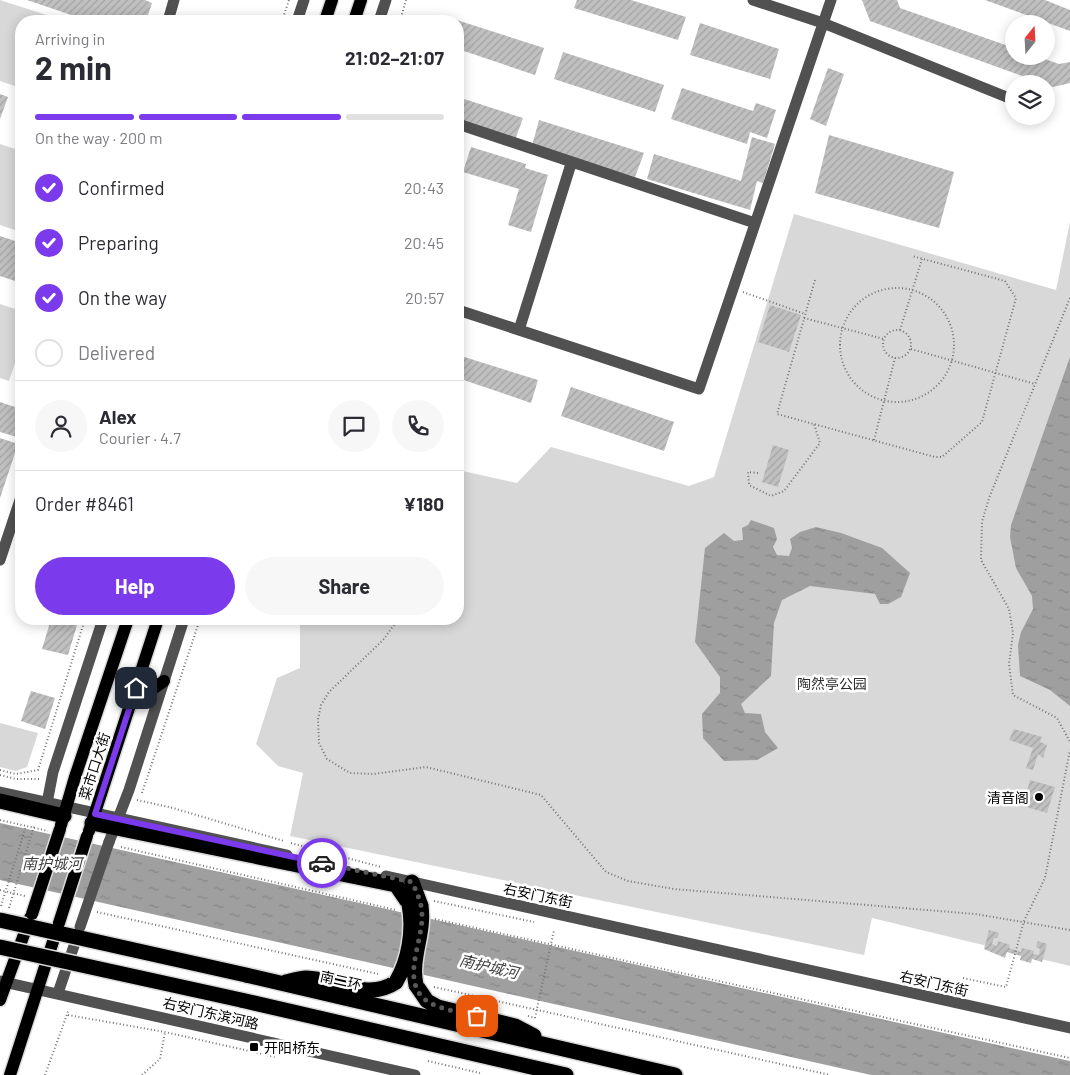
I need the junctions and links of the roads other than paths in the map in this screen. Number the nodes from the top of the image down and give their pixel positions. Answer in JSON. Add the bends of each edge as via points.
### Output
{"nodes":[{"id":1,"x":174,"y":0,"type":"edge"},
{"id":2,"x":304,"y":0,"type":"edge"},
{"id":3,"x":332,"y":0,"type":"edge"},
{"id":4,"x":361,"y":0,"type":"edge"},
{"id":5,"x":386,"y":0,"type":"edge"},
{"id":6,"x":753,"y":0,"type":"edge"},
{"id":7,"x":831,"y":0,"type":"edge"},
{"id":8,"x":170,"y":15,"type":"edge"},
{"id":9,"x":299,"y":15,"type":"edge"},
{"id":10,"x":327,"y":15,"type":"edge"},
{"id":11,"x":356,"y":15,"type":"edge"},
{"id":12,"x":381,"y":15,"type":"edge"},
{"id":13,"x":824,"y":23,"type":"junction"},
{"id":14,"x":1005,"y":96,"type":"edge"},
{"id":15,"x":464,"y":126,"type":"edge"},
{"id":16,"x":571,"y":164,"type":"junction"},
{"id":17,"x":755,"y":222,"type":"junction"},
{"id":18,"x":464,"y":312,"type":"edge"},
{"id":19,"x":519,"y":330,"type":"junction"},
{"id":20,"x":15,"y":515,"type":"edge"},
{"id":21,"x":0,"y":560,"type":"edge"},
{"id":22,"x":101,"y":625,"type":"edge"},
{"id":23,"x":126,"y":625,"type":"edge"},
{"id":24,"x":156,"y":625,"type":"edge"},
{"id":25,"x":182,"y":625,"type":"edge"},
{"id":26,"x":164,"y":682,"type":"junction"},
{"id":27,"x":130,"y":705,"type":"junction"},
{"id":28,"x":0,"y":792,"type":"edge"},
{"id":29,"x":0,"y":801,"type":"edge"},
{"id":30,"x":47,"y":803,"type":"junction"},
{"id":31,"x":60,"y":821,"type":"junction"},
{"id":32,"x":91,"y":824,"type":"junction"},
{"id":33,"x":114,"y":834,"type":"junction"},
{"id":34,"x":412,"y":882,"type":"junction"},
{"id":35,"x":414,"y":909,"type":"junction"},
{"id":36,"x":4,"y":914,"type":"edge"},
{"id":37,"x":0,"y":947,"type":"edge"},
{"id":38,"x":3,"y":982,"type":"edge"},
{"id":39,"x":282,"y":984,"type":"junction"},
{"id":40,"x":39,"y":989,"type":"junction"},
{"id":41,"x":58,"y":993,"type":"junction"},
{"id":42,"x":0,"y":1000,"type":"edge"},
{"id":43,"x":1070,"y":1028,"type":"edge"},
{"id":44,"x":548,"y":1044,"type":"junction"},
{"id":45,"x":10,"y":1075,"type":"edge"},
{"id":46,"x":415,"y":1075,"type":"edge"},
{"id":47,"x":566,"y":1075,"type":"edge"},
{"id":48,"x":675,"y":1075,"type":"edge"}],
"edges":[{"from":1,"to":8,"type":"street"},
{"from":2,"to":9,"type":"street"},
{"from":3,"to":10,"type":"main road"},
{"from":4,"to":11,"type":"main road"},
{"from":5,"to":12,"type":"street"},
{"from":6,"to":13,"type":"street"},
{"from":7,"to":13,"type":"street"},
{"from":13,"to":14,"type":"street"},
{"from":13,"to":17,"type":"street"},
{"from":15,"to":16,"type":"street"},
{"from":16,"to":17,"type":"street"},
{"from":16,"to":19,"type":"street"},
{"from":17,"to":19,"type":"street","via":[[698,389]]},
{"from":18,"to":19,"type":"street"},
{"from":20,"to":21,"type":"street"},
{"from":22,"to":30,"type":"street","via":[[51,780]]},
{"from":23,"to":31,"type":"main road","name":"菜市口大街"},
{"from":24,"to":27,"type":"main road","name":"菜市口大街"},
{"from":25,"to":26,"type":"street"},
{"from":26,"to":27,"type":"main road"},
{"from":26,"to":33,"type":"street"},
{"from":27,"to":32,"type":"main road","name":"菜市口大街"},
{"from":28,"to":30,"type":"street"},
{"from":29,"to":31,"type":"highway"},
{"from":30,"to":31,"type":"street"},
{"from":31,"to":32,"type":"street"},
{"from":31,"to":38,"type":"main road","name":"菜市口大街","bridge":true,"via":[[32,914]]},
{"from":32,"to":33,"type":"highway"},
{"from":32,"to":40,"type":"main road","name":"菜市口大街","bridge":true},
{"from":33,"to":34,"type":"street","name":"右安门东街"},
{"from":33,"to":35,"type":"highway","via":[[396,885]]},
{"from":33,"to":41,"type":"street","bridge":true},
{"from":34,"to":35,"type":"highway"},
{"from":34,"to":43,"type":"street","name":"右安门东街"},
{"from":35,"to":39,"type":"highway","bridge":true,"via":[[402,972],[386,989],[372,992],[305,978]]},
{"from":35,"to":44,"type":"highway","bridge":true,"via":[[422,928],[413,967],[416,986],[428,1000],[438,1007],[515,1026]]},
{"from":36,"to":39,"type":"highway","name":"南二环","bridge":true},
{"from":37,"to":47,"type":"highway","bridge":true},
{"from":38,"to":40,"type":"street","name":"右安门东滨河路"},
{"from":38,"to":42,"type":"main road","name":"菜市口大街"},
{"from":39,"to":44,"type":"highway","name":"南二环"},
{"from":40,"to":41,"type":"street","name":"右安门东滨河路"},
{"from":40,"to":45,"type":"main road","name":"菜市口大街"},
{"from":41,"to":46,"type":"street","name":"右安门东滨河路"},
{"from":44,"to":48,"type":"highway","name":"南二环"}]}
